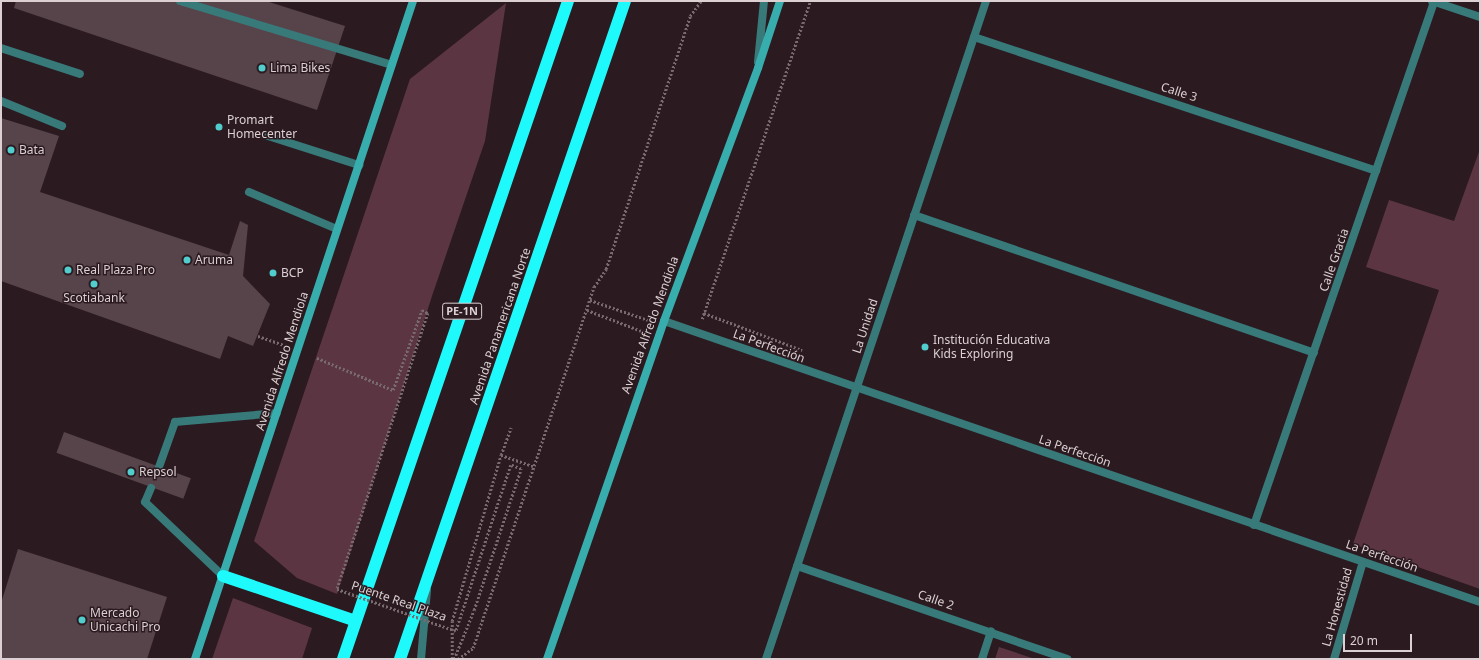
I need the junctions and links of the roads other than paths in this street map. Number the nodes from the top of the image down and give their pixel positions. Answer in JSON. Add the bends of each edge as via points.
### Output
{"nodes":[{"id":1,"x":180,"y":1,"type":"edge"},
{"id":2,"x":413,"y":1,"type":"edge"},
{"id":3,"x":568,"y":1,"type":"edge"},
{"id":4,"x":625,"y":1,"type":"edge"},
{"id":5,"x":764,"y":1,"type":"edge"},
{"id":6,"x":780,"y":1,"type":"edge"},
{"id":7,"x":986,"y":1,"type":"edge"},
{"id":8,"x":1433,"y":1,"type":"edge"},
{"id":9,"x":1480,"y":17,"type":"edge"},
{"id":10,"x":974,"y":37,"type":"junction"},
{"id":11,"x":1,"y":48,"type":"edge"},
{"id":12,"x":392,"y":66,"type":"junction"},
{"id":13,"x":758,"y":68,"type":"junction"},
{"id":14,"x":80,"y":74,"type":"dead end"},
{"id":15,"x":1,"y":102,"type":"edge"},
{"id":16,"x":62,"y":126,"type":"dead end"},
{"id":17,"x":268,"y":136,"type":"dead end"},
{"id":18,"x":359,"y":165,"type":"junction"},
{"id":19,"x":1376,"y":171,"type":"junction"},
{"id":20,"x":249,"y":192,"type":"dead end"},
{"id":21,"x":914,"y":215,"type":"junction"},
{"id":22,"x":337,"y":229,"type":"junction"},
{"id":23,"x":663,"y":323,"type":"junction"},
{"id":24,"x":1314,"y":353,"type":"junction"},
{"id":25,"x":856,"y":389,"type":"junction"},
{"id":26,"x":277,"y":413,"type":"junction"},
{"id":27,"x":159,"y":466,"type":"dead end"},
{"id":28,"x":151,"y":488,"type":"dead end"},
{"id":29,"x":1254,"y":525,"type":"junction"},
{"id":30,"x":1363,"y":562,"type":"junction"},
{"id":31,"x":797,"y":566,"type":"junction"},
{"id":32,"x":223,"y":576,"type":"junction"},
{"id":33,"x":429,"y":576,"type":"junction"},
{"id":34,"x":1480,"y":602,"type":"edge"},
{"id":35,"x":356,"y":621,"type":"junction"},
{"id":36,"x":991,"y":632,"type":"junction"},
{"id":37,"x":195,"y":659,"type":"edge"},
{"id":38,"x":343,"y":659,"type":"edge"},
{"id":39,"x":400,"y":659,"type":"edge"},
{"id":40,"x":421,"y":659,"type":"edge"},
{"id":41,"x":547,"y":659,"type":"edge"},
{"id":42,"x":766,"y":659,"type":"edge"},
{"id":43,"x":982,"y":659,"type":"edge"},
{"id":44,"x":1067,"y":659,"type":"edge"},
{"id":45,"x":1334,"y":659,"type":"edge"}],
"edges":[{"from":1,"to":12,"type":"street"},
{"from":2,"to":12,"type":"main road","name":"Avenida Alfredo Mendiola"},
{"from":3,"to":35,"type":"highway","number":"PE-1N"},
{"from":4,"to":33,"type":"highway","name":"Avenida Panamericana Norte"},
{"from":5,"to":13,"type":"street"},
{"from":6,"to":13,"type":"main road","name":"Avenida Alfredo Mendiola"},
{"from":7,"to":10,"type":"street","name":"La Unidad"},
{"from":8,"to":9,"type":"street"},
{"from":8,"to":19,"type":"street","name":"Calle Gracia"},
{"from":10,"to":19,"type":"street","name":"Calle 3"},
{"from":10,"to":21,"type":"street","name":"La Unidad"},
{"from":11,"to":14,"type":"street"},
{"from":12,"to":18,"type":"main road","name":"Avenida Alfredo Mendiola"},
{"from":13,"to":23,"type":"main road","name":"Avenida Alfredo Mendiola"},
{"from":15,"to":16,"type":"street"},
{"from":17,"to":18,"type":"street"},
{"from":18,"to":22,"type":"main road","name":"Avenida Alfredo Mendiola"},
{"from":19,"to":24,"type":"street","name":"Calle Gracia"},
{"from":20,"to":22,"type":"street"},
{"from":21,"to":24,"type":"street"},
{"from":21,"to":25,"type":"street","name":"La Unidad"},
{"from":22,"to":26,"type":"main road","name":"Avenida Alfredo Mendiola"},
{"from":23,"to":25,"type":"street","name":"La Perfección"},
{"from":23,"to":41,"type":"main road","name":"Avenida Alfredo Mendiola"},
{"from":24,"to":29,"type":"street","name":"Calle Gracia"},
{"from":25,"to":29,"type":"street","name":"La Perfección"},
{"from":25,"to":31,"type":"street","name":"La Unidad"},
{"from":26,"to":27,"type":"street","via":[[175,422]]},
{"from":26,"to":32,"type":"main road","name":"Avenida Alfredo Mendiola"},
{"from":28,"to":32,"type":"street","via":[[145,502]]},
{"from":29,"to":30,"type":"street","name":"La Perfección"},
{"from":30,"to":34,"type":"street","name":"La Perfección"},
{"from":30,"to":45,"type":"street","name":"La Honestidad"},
{"from":31,"to":36,"type":"street","name":"Calle 2"},
{"from":31,"to":42,"type":"street","name":"La Unidad"},
{"from":32,"to":35,"type":"highway"},
{"from":32,"to":37,"type":"main road","name":"Avenida Alfredo Mendiola"},
{"from":33,"to":39,"type":"highway","name":"Avenida Panamericana Norte"},
{"from":33,"to":40,"type":"street"},
{"from":35,"to":38,"type":"highway","number":"PE-1N"},
{"from":36,"to":43,"type":"street"},
{"from":36,"to":44,"type":"street","name":"Calle 2"}]}
